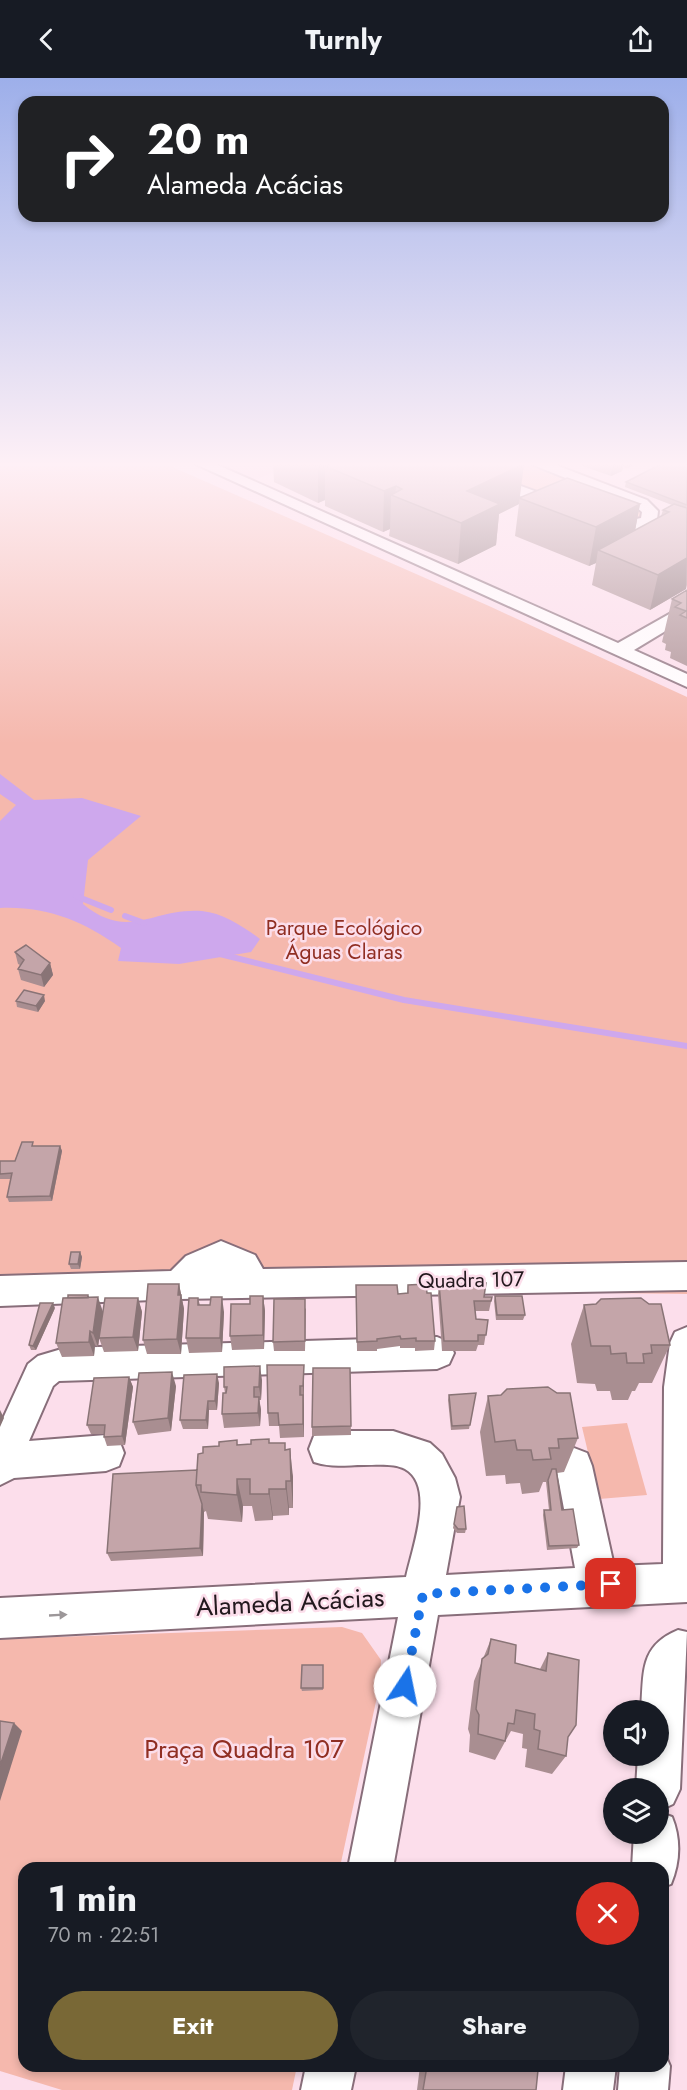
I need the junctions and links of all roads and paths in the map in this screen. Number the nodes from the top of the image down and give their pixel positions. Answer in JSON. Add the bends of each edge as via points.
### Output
{"nodes":[{"id":1,"x":421,"y":556,"type":"edge"},
{"id":2,"x":687,"y":610,"type":"edge"},
{"id":3,"x":620,"y":650,"type":"junction"},
{"id":4,"x":687,"y":681,"type":"edge"},
{"id":5,"x":687,"y":1276,"type":"edge"},
{"id":6,"x":0,"y":1292,"type":"edge"},
{"id":7,"x":687,"y":1342,"type":"edge"},
{"id":8,"x":437,"y":1353,"type":"dead end"},
{"id":9,"x":327,"y":1449,"type":"dead end"},
{"id":10,"x":106,"y":1453,"type":"dead end"},
{"id":11,"x":1,"y":1464,"type":"edge"},
{"id":12,"x":574,"y":1466,"type":"edge"},
{"id":13,"x":684,"y":1582,"type":"edge"},
{"id":14,"x":598,"y":1585,"type":"junction"},
{"id":15,"x":423,"y":1594,"type":"junction"},
{"id":16,"x":0,"y":1618,"type":"edge"},
{"id":17,"x":687,"y":1652,"type":"edge"},
{"id":18,"x":659,"y":1778,"type":"edge"},
{"id":19,"x":656,"y":1844,"type":"edge"},
{"id":20,"x":371,"y":1862,"type":"edge"},
{"id":21,"x":655,"y":1862,"type":"edge"},
{"id":22,"x":330,"y":2072,"type":"edge"},
{"id":23,"x":590,"y":2072,"type":"edge"},
{"id":24,"x":644,"y":2072,"type":"edge"},
{"id":25,"x":326,"y":2090,"type":"edge"},
{"id":26,"x":588,"y":2090,"type":"edge"},
{"id":27,"x":643,"y":2090,"type":"edge"}],
"edges":[{"from":1,"to":3,"type":"street"},
{"from":2,"to":3,"type":"street"},
{"from":3,"to":4,"type":"street"},
{"from":5,"to":6,"type":"street","name":"Quadra 107"},
{"from":7,"to":13,"type":"street","via":[[681,1387]]},
{"from":8,"to":11,"type":"street","via":[[50,1367],[40,1375]]},
{"from":9,"to":15,"type":"street","via":[[385,1447],[425,1461],[436,1476],[441,1497]]},
{"from":10,"to":11,"type":"street"},
{"from":12,"to":14,"type":"street"},
{"from":13,"to":14,"type":"street","name":"Alameda Acácias"},
{"from":14,"to":15,"type":"street","name":"Alameda Acácias"},
{"from":16,"to":15,"type":"street","name":"Alameda Acácias","one_way":true},
{"from":15,"to":20,"type":"street"},
{"from":17,"to":18,"type":"street","via":[[678,1650],[665,1663]]},
{"from":19,"to":21,"type":"street"},
{"from":22,"to":25,"type":"street"},
{"from":23,"to":26,"type":"street"},
{"from":24,"to":27,"type":"street"}]}
